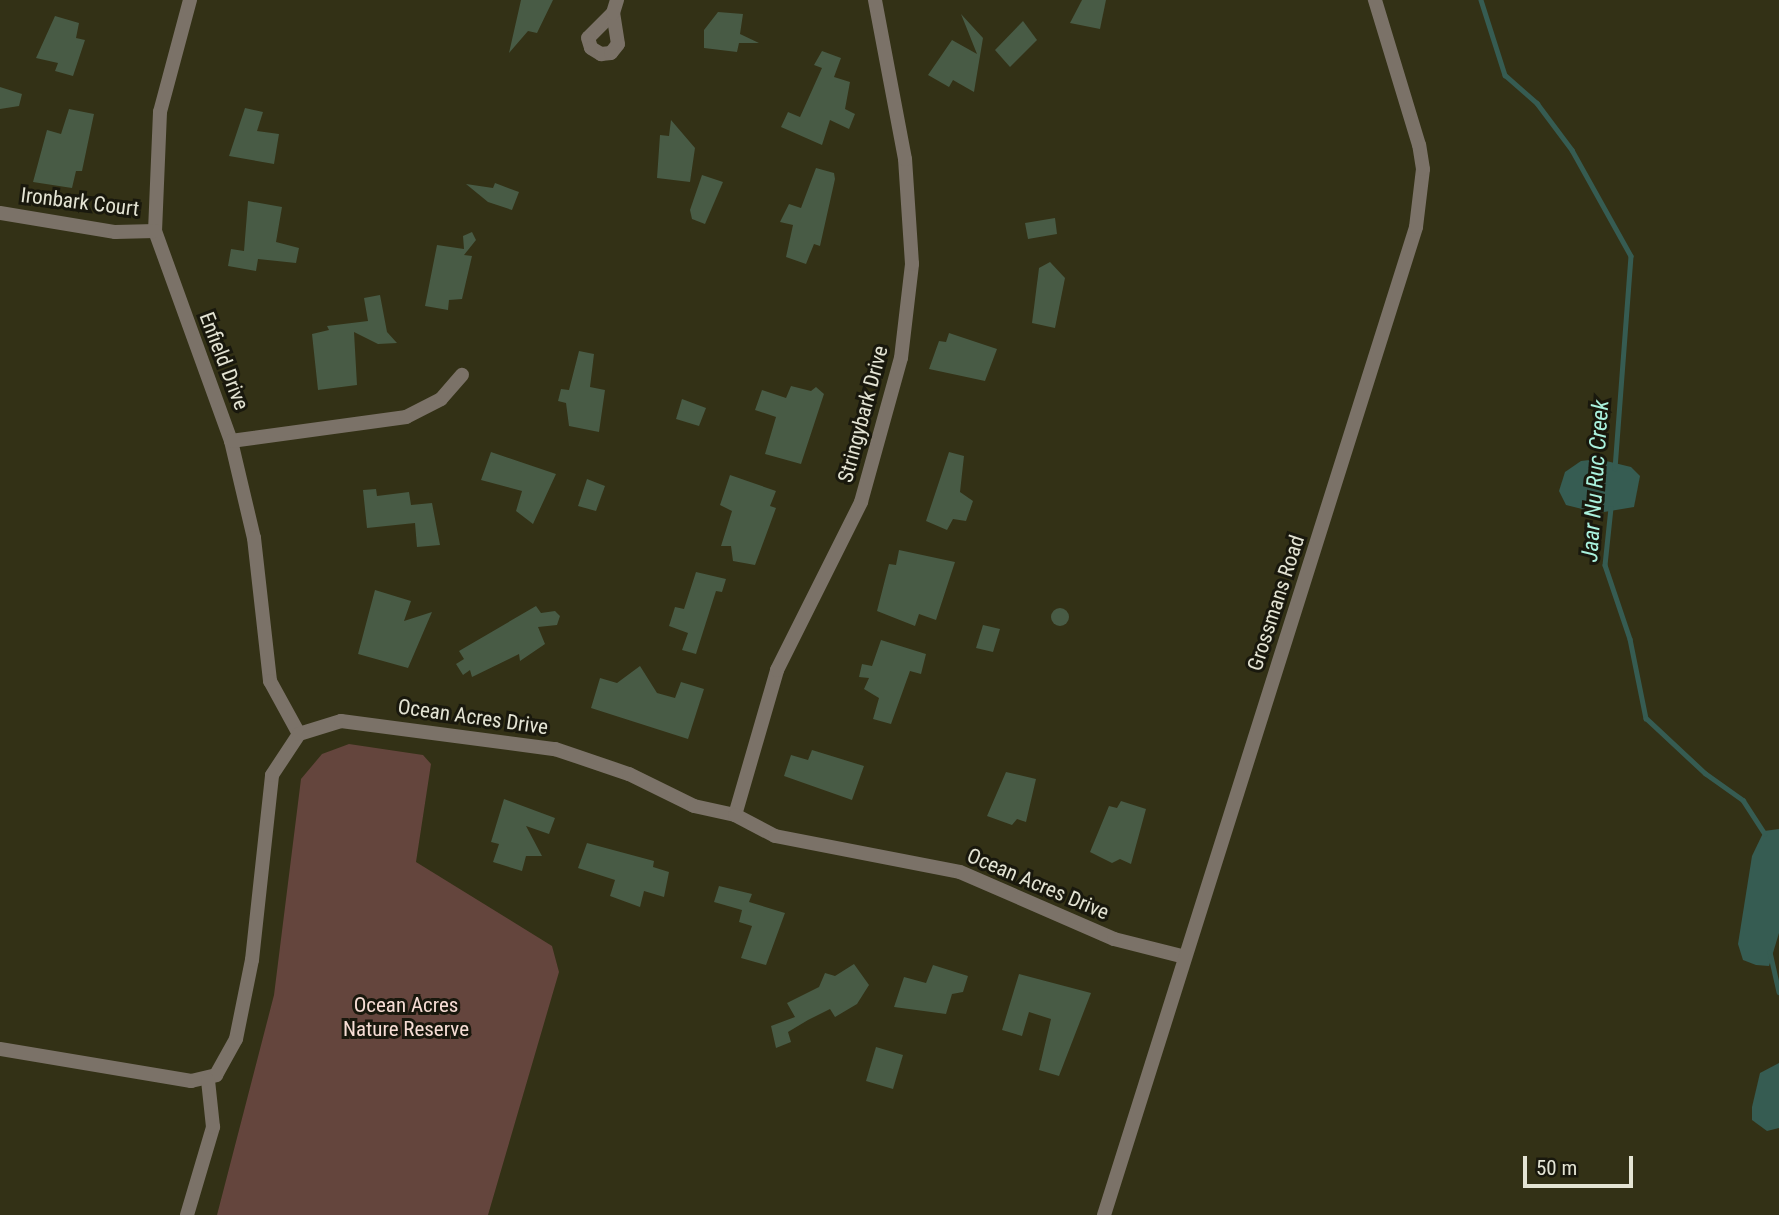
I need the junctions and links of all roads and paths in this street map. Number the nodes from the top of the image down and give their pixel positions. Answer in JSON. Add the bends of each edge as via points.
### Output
{"nodes":[{"id":1,"x":190,"y":0,"type":"edge"},
{"id":2,"x":875,"y":0,"type":"edge"},
{"id":3,"x":1375,"y":0,"type":"edge"},
{"id":4,"x":0,"y":213,"type":"edge"},
{"id":5,"x":155,"y":231,"type":"junction"},
{"id":6,"x":462,"y":375,"type":"dead end"},
{"id":7,"x":232,"y":441,"type":"junction"},
{"id":8,"x":299,"y":734,"type":"junction"},
{"id":9,"x":735,"y":815,"type":"junction"},
{"id":10,"x":1185,"y":957,"type":"junction"},
{"id":11,"x":0,"y":1049,"type":"edge"},
{"id":12,"x":208,"y":1080,"type":"junction"},
{"id":13,"x":187,"y":1215,"type":"edge"},
{"id":14,"x":1104,"y":1215,"type":"edge"}],
"edges":[{"from":1,"to":5,"type":"street","name":"Enfield Drive","via":[[160,112]]},
{"from":2,"to":9,"type":"street","name":"Stringybark Drive","via":[[905,159],[912,264],[901,358],[861,502],[777,670]]},
{"from":3,"to":10,"type":"street","name":"Grossmans Road","via":[[1419,145],[1423,169],[1416,227]]},
{"from":4,"to":5,"type":"street","name":"Ironbark Court","via":[[107,231]]},
{"from":5,"to":7,"type":"street","name":"Enfield Drive"},
{"from":6,"to":7,"type":"street","via":[[441,399],[406,417]]},
{"from":7,"to":8,"type":"street","name":"Enfield Drive","via":[[254,538],[270,681]]},
{"from":8,"to":9,"type":"street","name":"Ocean Acres Drive","via":[[322,724],[355,721],[555,749],[629,774],[694,806]]},
{"from":8,"to":12,"type":"street","via":[[283,753],[269,789],[260,899],[236,1039],[223,1068]]},
{"from":9,"to":10,"type":"street","name":"Ocean Acres Drive","via":[[760,830],[797,842],[960,872],[1114,939]]},
{"from":10,"to":14,"type":"street","name":"Grossmans Road"},
{"from":11,"to":12,"type":"street","via":[[80,1066]]},
{"from":12,"to":13,"type":"street","via":[[213,1127]]}]}
